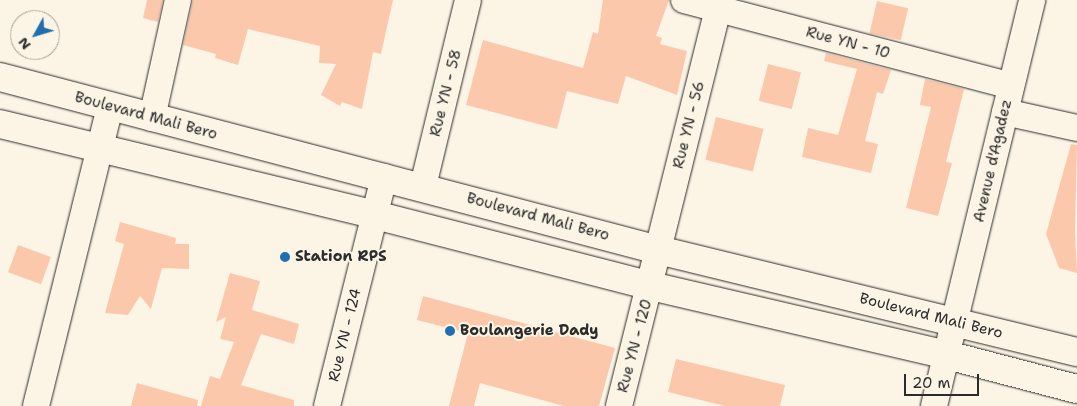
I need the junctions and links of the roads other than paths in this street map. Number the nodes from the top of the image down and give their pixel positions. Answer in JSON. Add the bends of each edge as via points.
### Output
{"nodes":[{"id":1,"x":178,"y":0,"type":"edge"},
{"id":2,"x":468,"y":0,"type":"edge"},
{"id":3,"x":684,"y":0,"type":"edge"},
{"id":4,"x":1032,"y":0,"type":"edge"},
{"id":5,"x":718,"y":4,"type":"edge"},
{"id":6,"x":0,"y":77,"type":"edge"},
{"id":7,"x":1011,"y":86,"type":"junction"},
{"id":8,"x":110,"y":107,"type":"junction"},
{"id":9,"x":1005,"y":112,"type":"junction"},
{"id":10,"x":152,"y":118,"type":"junction"},
{"id":11,"x":0,"y":124,"type":"edge"},
{"id":12,"x":1077,"y":128,"type":"edge"},
{"id":13,"x":98,"y":149,"type":"junction"},
{"id":14,"x":384,"y":177,"type":"junction"},
{"id":15,"x":423,"y":186,"type":"junction"},
{"id":16,"x":375,"y":215,"type":"junction"},
{"id":17,"x":658,"y":250,"type":"junction"},
{"id":18,"x":651,"y":286,"type":"junction"},
{"id":19,"x":955,"y":322,"type":"junction"},
{"id":20,"x":1077,"y":352,"type":"edge"},
{"id":21,"x":947,"y":356,"type":"junction"},
{"id":22,"x":1077,"y":389,"type":"edge"},
{"id":23,"x":36,"y":406,"type":"edge"},
{"id":24,"x":327,"y":406,"type":"edge"},
{"id":25,"x":619,"y":406,"type":"edge"},
{"id":26,"x":934,"y":406,"type":"edge"}],
"edges":[{"from":1,"to":10,"type":"street"},
{"from":2,"to":15,"type":"street","name":"Rue YN - 58"},
{"from":3,"to":5,"type":"street","name":"Rue YN - 10"},
{"from":4,"to":7,"type":"street","name":"Avenue d'Agadez"},
{"from":5,"to":7,"type":"street","name":"Rue YN - 10"},
{"from":5,"to":17,"type":"street","name":"Rue YN - 56"},
{"from":6,"to":8,"type":"main road","name":"Boulevard Mali Bero"},
{"from":7,"to":9,"type":"street","name":"Avenue d'Agadez"},
{"from":8,"to":10,"type":"main road","name":"Boulevard Mali Bero"},
{"from":8,"to":13,"type":"street"},
{"from":9,"to":12,"type":"street"},
{"from":9,"to":19,"type":"street","name":"Avenue d'Agadez"},
{"from":10,"to":14,"type":"main road","name":"Boulevard Mali Bero"},
{"from":11,"to":13,"type":"main road"},
{"from":13,"to":16,"type":"main road"},
{"from":13,"to":23,"type":"street"},
{"from":14,"to":15,"type":"main road","name":"Boulevard Mali Bero"},
{"from":14,"to":16,"type":"street","name":"Rue YN - 124"},
{"from":15,"to":17,"type":"main road","name":"Boulevard Mali Bero"},
{"from":16,"to":18,"type":"main road"},
{"from":16,"to":24,"type":"street","name":"Rue YN - 124"},
{"from":17,"to":18,"type":"street","name":"Rue YN - 56"},
{"from":17,"to":19,"type":"main road","name":"Boulevard Mali Bero"},
{"from":18,"to":21,"type":"main road"},
{"from":18,"to":25,"type":"street","name":"Rue YN - 120"},
{"from":19,"to":20,"type":"main road","name":"Boulevard Mali Bero"},
{"from":19,"to":21,"type":"street","name":"Avenue d'Agadez"},
{"from":21,"to":22,"type":"main road"},
{"from":21,"to":26,"type":"street","name":"Avenue d'Agadez"}]}
